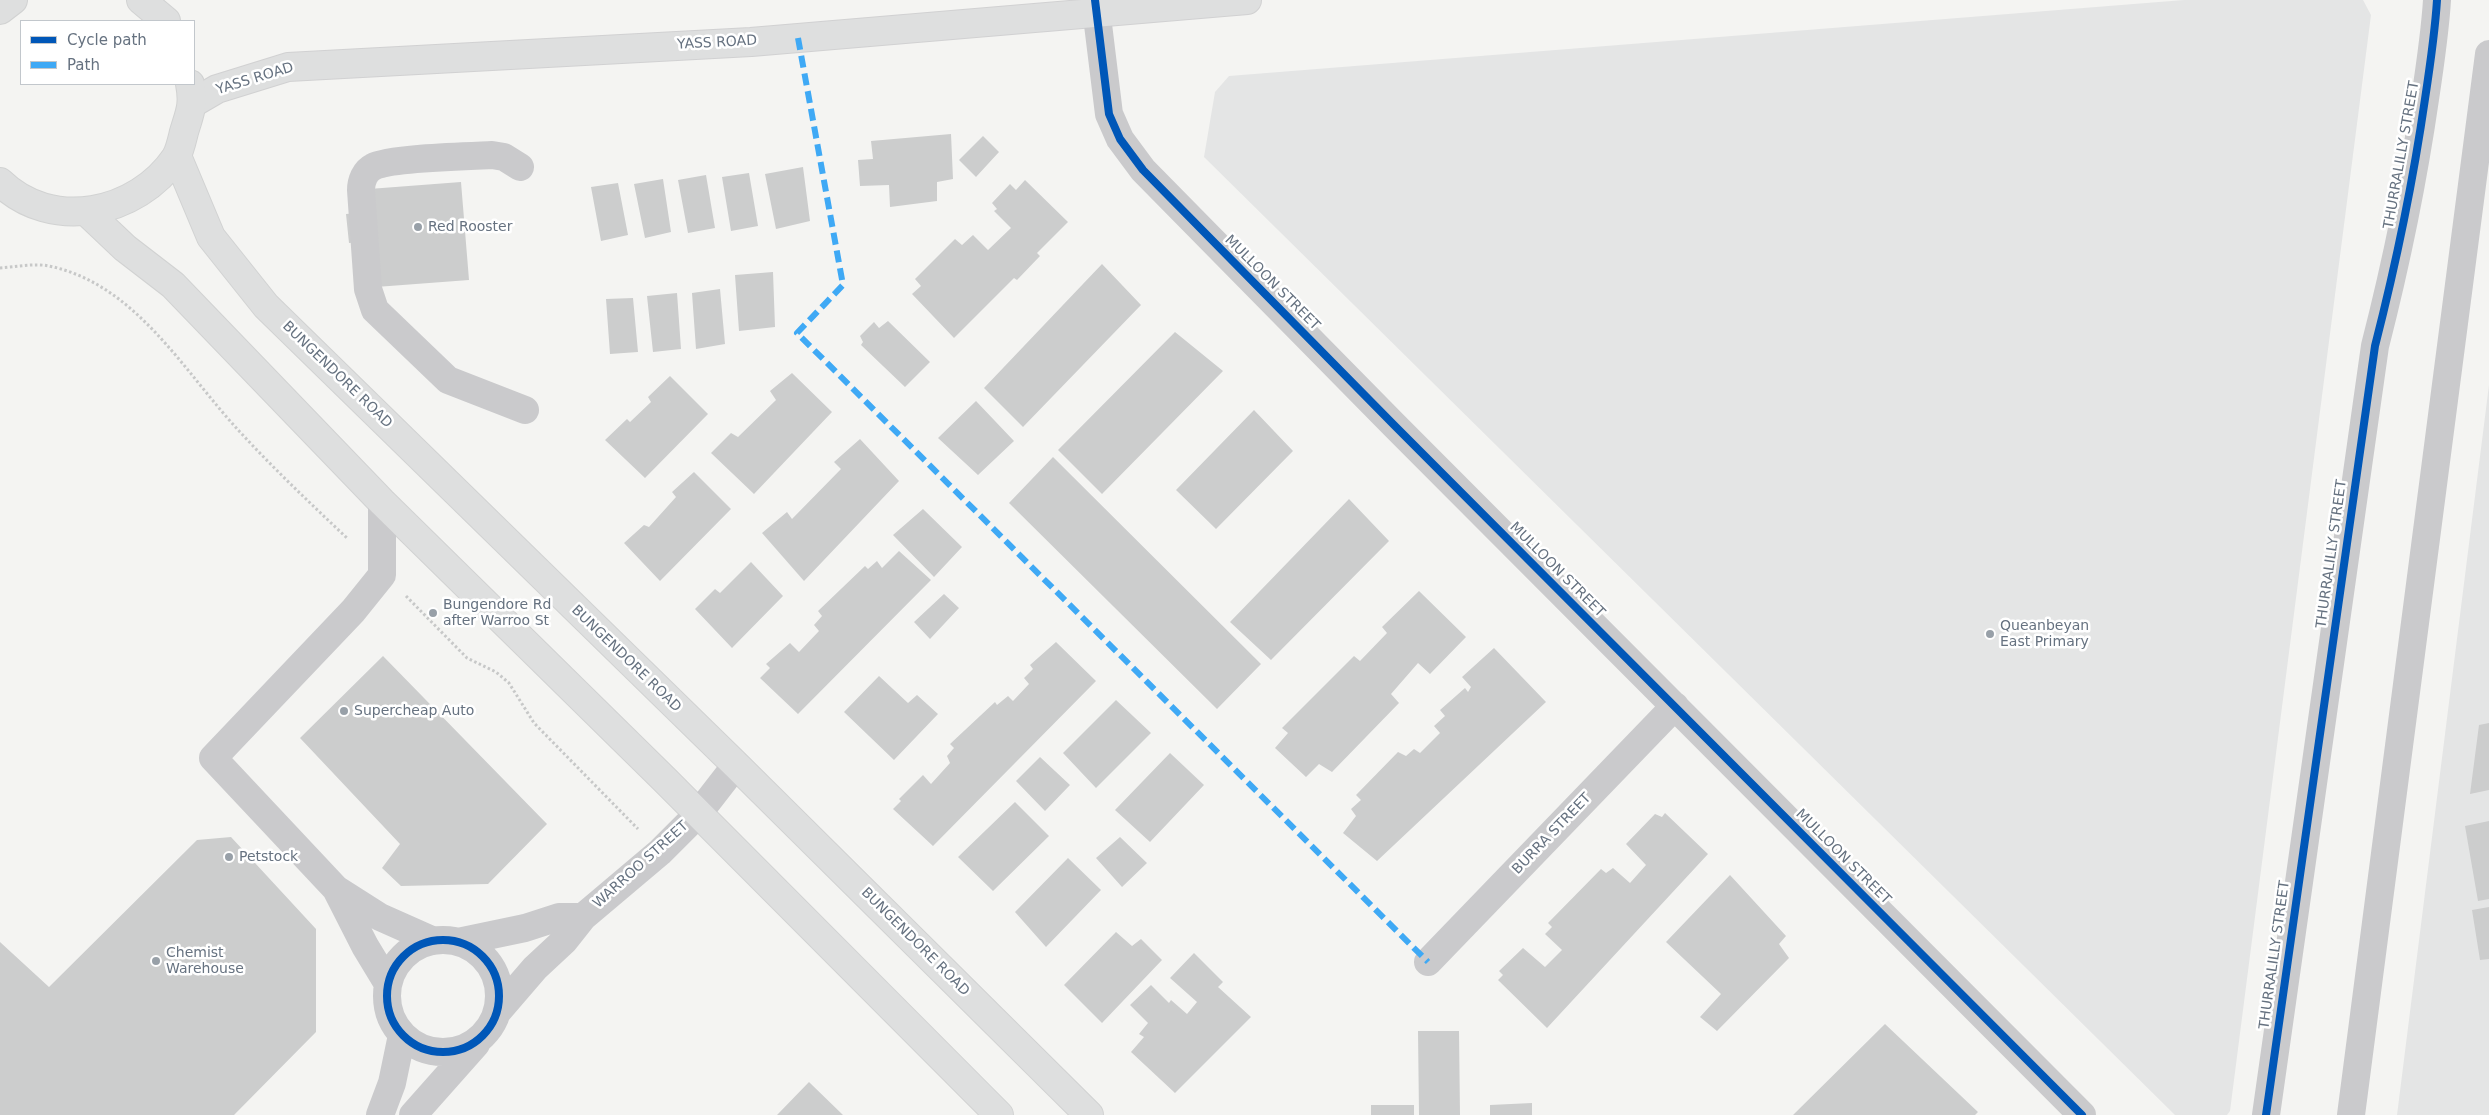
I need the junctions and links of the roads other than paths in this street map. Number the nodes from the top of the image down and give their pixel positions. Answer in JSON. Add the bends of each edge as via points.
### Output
{"nodes":[{"id":1,"x":13,"y":0,"type":"edge"},
{"id":2,"x":141,"y":0,"type":"edge"},
{"id":3,"x":1247,"y":0,"type":"edge"},
{"id":4,"x":2437,"y":0,"type":"edge"},
{"id":5,"x":1096,"y":7,"type":"edge"},
{"id":6,"x":0,"y":10,"type":"edge"},
{"id":7,"x":165,"y":20,"type":"edge"},
{"id":8,"x":2489,"y":54,"type":"edge"},
{"id":9,"x":192,"y":93,"type":"edge"},
{"id":10,"x":177,"y":156,"type":"junction"},
{"id":11,"x":520,"y":167,"type":"dead end"},
{"id":12,"x":4,"y":189,"type":"edge"},
{"id":13,"x":88,"y":212,"type":"junction"},
{"id":14,"x":525,"y":410,"type":"dead end"},
{"id":15,"x":382,"y":502,"type":"junction"},
{"id":16,"x":1675,"y":706,"type":"junction"},
{"id":17,"x":736,"y":766,"type":"junction"},
{"id":18,"x":698,"y":814,"type":"junction"},
{"id":19,"x":336,"y":889,"type":"junction"},
{"id":20,"x":583,"y":917,"type":"junction"},
{"id":21,"x":446,"y":941,"type":"junction"},
{"id":22,"x":1428,"y":962,"type":"dead end"},
{"id":23,"x":388,"y":984,"type":"junction"},
{"id":24,"x":498,"y":1011,"type":"junction"},
{"id":25,"x":402,"y":1035,"type":"junction"},
{"id":26,"x":481,"y":1039,"type":"junction"},
{"id":27,"x":380,"y":1115,"type":"edge"},
{"id":28,"x":413,"y":1115,"type":"edge"},
{"id":29,"x":999,"y":1115,"type":"edge"},
{"id":30,"x":1089,"y":1115,"type":"edge"},
{"id":31,"x":2082,"y":1115,"type":"edge"},
{"id":32,"x":2266,"y":1115,"type":"edge"},
{"id":33,"x":2351,"y":1115,"type":"edge"}],
"edges":[{"from":1,"to":6,"type":"main road"},
{"from":2,"to":7,"type":"main road"},
{"from":3,"to":5,"type":"main road","name":"YASS ROAD"},
{"from":4,"to":32,"type":"street","name":"THURRALILLY STREET","via":[[2411,187],[2375,346]]},
{"from":5,"to":9,"type":"main road","name":"YASS ROAD","via":[[751,42],[288,66],[217,89]]},
{"from":5,"to":16,"type":"street","name":"MULLOON STREET","via":[[1110,114],[1120,139],[1143,170]]},
{"from":8,"to":33,"type":"street"},
{"from":9,"to":10,"type":"main road"},
{"from":10,"to":13,"type":"main road","via":[[150,187],[115,206]]},
{"from":10,"to":17,"type":"main road","name":"BUNGENDORE ROAD","via":[[211,237],[266,306]]},
{"from":11,"to":14,"type":"street","via":[[504,157],[492,155],[393,162],[374,166],[364,176],[361,186],[368,289],[375,310],[448,380]]},
{"from":12,"to":13,"type":"main road","via":[[48,209]]},
{"from":13,"to":15,"type":"main road","via":[[125,248],[173,285]]},
{"from":15,"to":18,"type":"main road"},
{"from":15,"to":19,"type":"street","via":[[382,575],[353,611],[213,758]]},
{"from":16,"to":22,"type":"street","name":"BURRA STREET"},
{"from":16,"to":31,"type":"street","name":"MULLOON STREET"},
{"from":17,"to":18,"type":"street","name":"WARROO STREET"},
{"from":17,"to":30,"type":"main road","name":"BUNGENDORE ROAD"},
{"from":18,"to":20,"type":"street","name":"WARROO STREET","via":[[660,852]]},
{"from":18,"to":29,"type":"main road"},
{"from":19,"to":21,"type":"street","via":[[380,917]]},
{"from":19,"to":23,"type":"street"},
{"from":20,"to":21,"type":"street","name":"WARROO STREET","via":[[559,917],[525,928]]},
{"from":20,"to":24,"type":"street","name":"WARROO STREET"},
{"from":21,"to":23,"type":"street","via":[[422,943],[402,956]]},
{"from":21,"to":24,"type":"street","via":[[475,949],[488,962],[500,994]]},
{"from":23,"to":25,"type":"street","via":[[391,1020]]},
{"from":24,"to":26,"type":"street"},
{"from":25,"to":26,"type":"street","via":[[416,1047],[450,1053]]},
{"from":25,"to":27,"type":"street","via":[[392,1083]]},
{"from":26,"to":28,"type":"street"}]}
